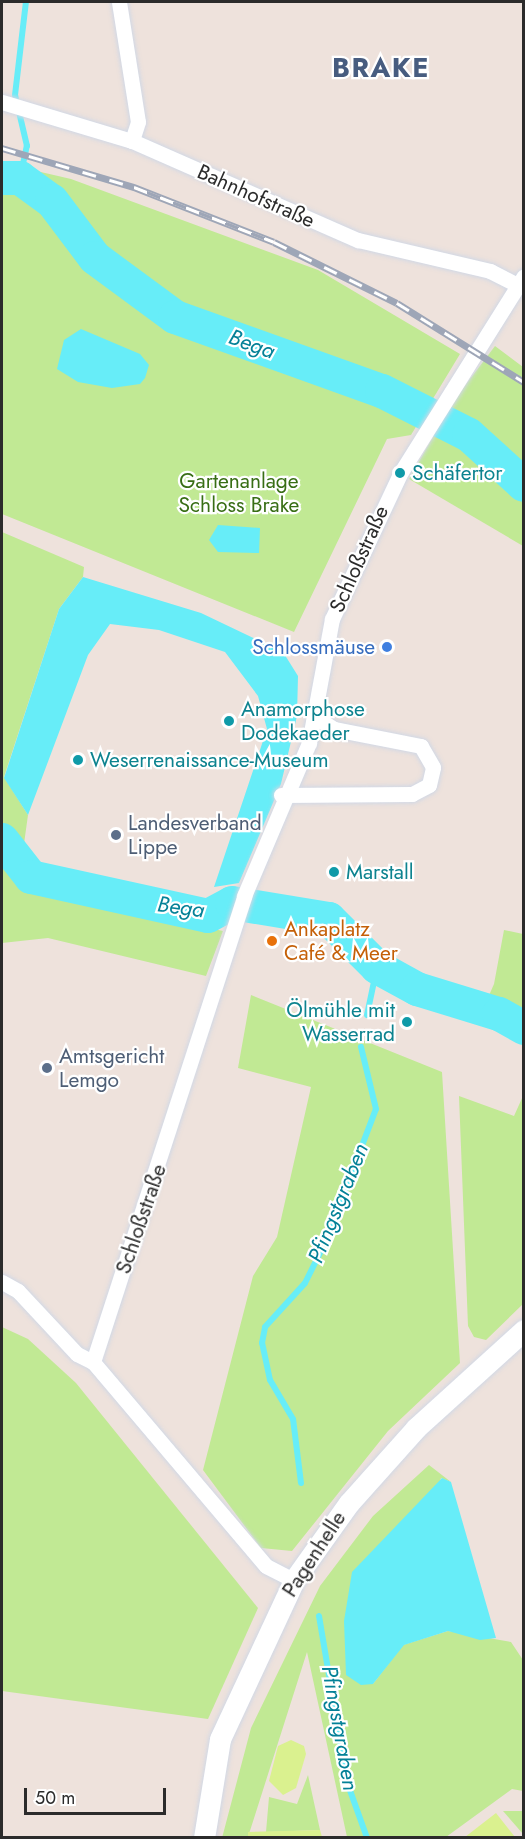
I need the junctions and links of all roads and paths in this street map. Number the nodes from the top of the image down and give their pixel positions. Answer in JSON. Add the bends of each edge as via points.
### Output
{"nodes":[{"id":1,"x":119,"y":2,"type":"edge"},
{"id":2,"x":2,"y":102,"type":"edge"},
{"id":3,"x":132,"y":141,"type":"junction"},
{"id":4,"x":520,"y":280,"type":"edge"},
{"id":5,"x":317,"y":718,"type":"junction"},
{"id":6,"x":286,"y":795,"type":"junction"},
{"id":7,"x":2,"y":1282,"type":"edge"},
{"id":8,"x":515,"y":1337,"type":"edge"},
{"id":9,"x":93,"y":1362,"type":"junction"},
{"id":10,"x":294,"y":1580,"type":"junction"},
{"id":11,"x":204,"y":1838,"type":"edge"}],
"edges":[{"from":1,"to":3,"type":"street","via":[[138,122]]},
{"from":2,"to":3,"type":"street","name":"Bahnhofstraße"},
{"from":3,"to":4,"type":"street","name":"Bahnhofstraße","via":[[358,240]]},
{"from":4,"to":5,"type":"street","name":"Schloßstraße","via":[[400,473],[332,619]]},
{"from":5,"to":6,"type":"street","name":"Schloßstraße"},
{"from":5,"to":6,"type":"street","via":[[334,729],[421,746],[430,758],[432,777],[423,790],[411,794]]},
{"from":6,"to":9,"type":"street","name":"Schloßstraße","via":[[244,896]]},
{"from":7,"to":9,"type":"street","via":[[18,1291],[77,1354]]},
{"from":8,"to":10,"type":"main road","name":"Pagenhelle","via":[[446,1397],[349,1503]]},
{"from":9,"to":10,"type":"street","via":[[266,1566]]},
{"from":10,"to":11,"type":"main road","name":"Pagenhelle","via":[[220,1739]]}]}
